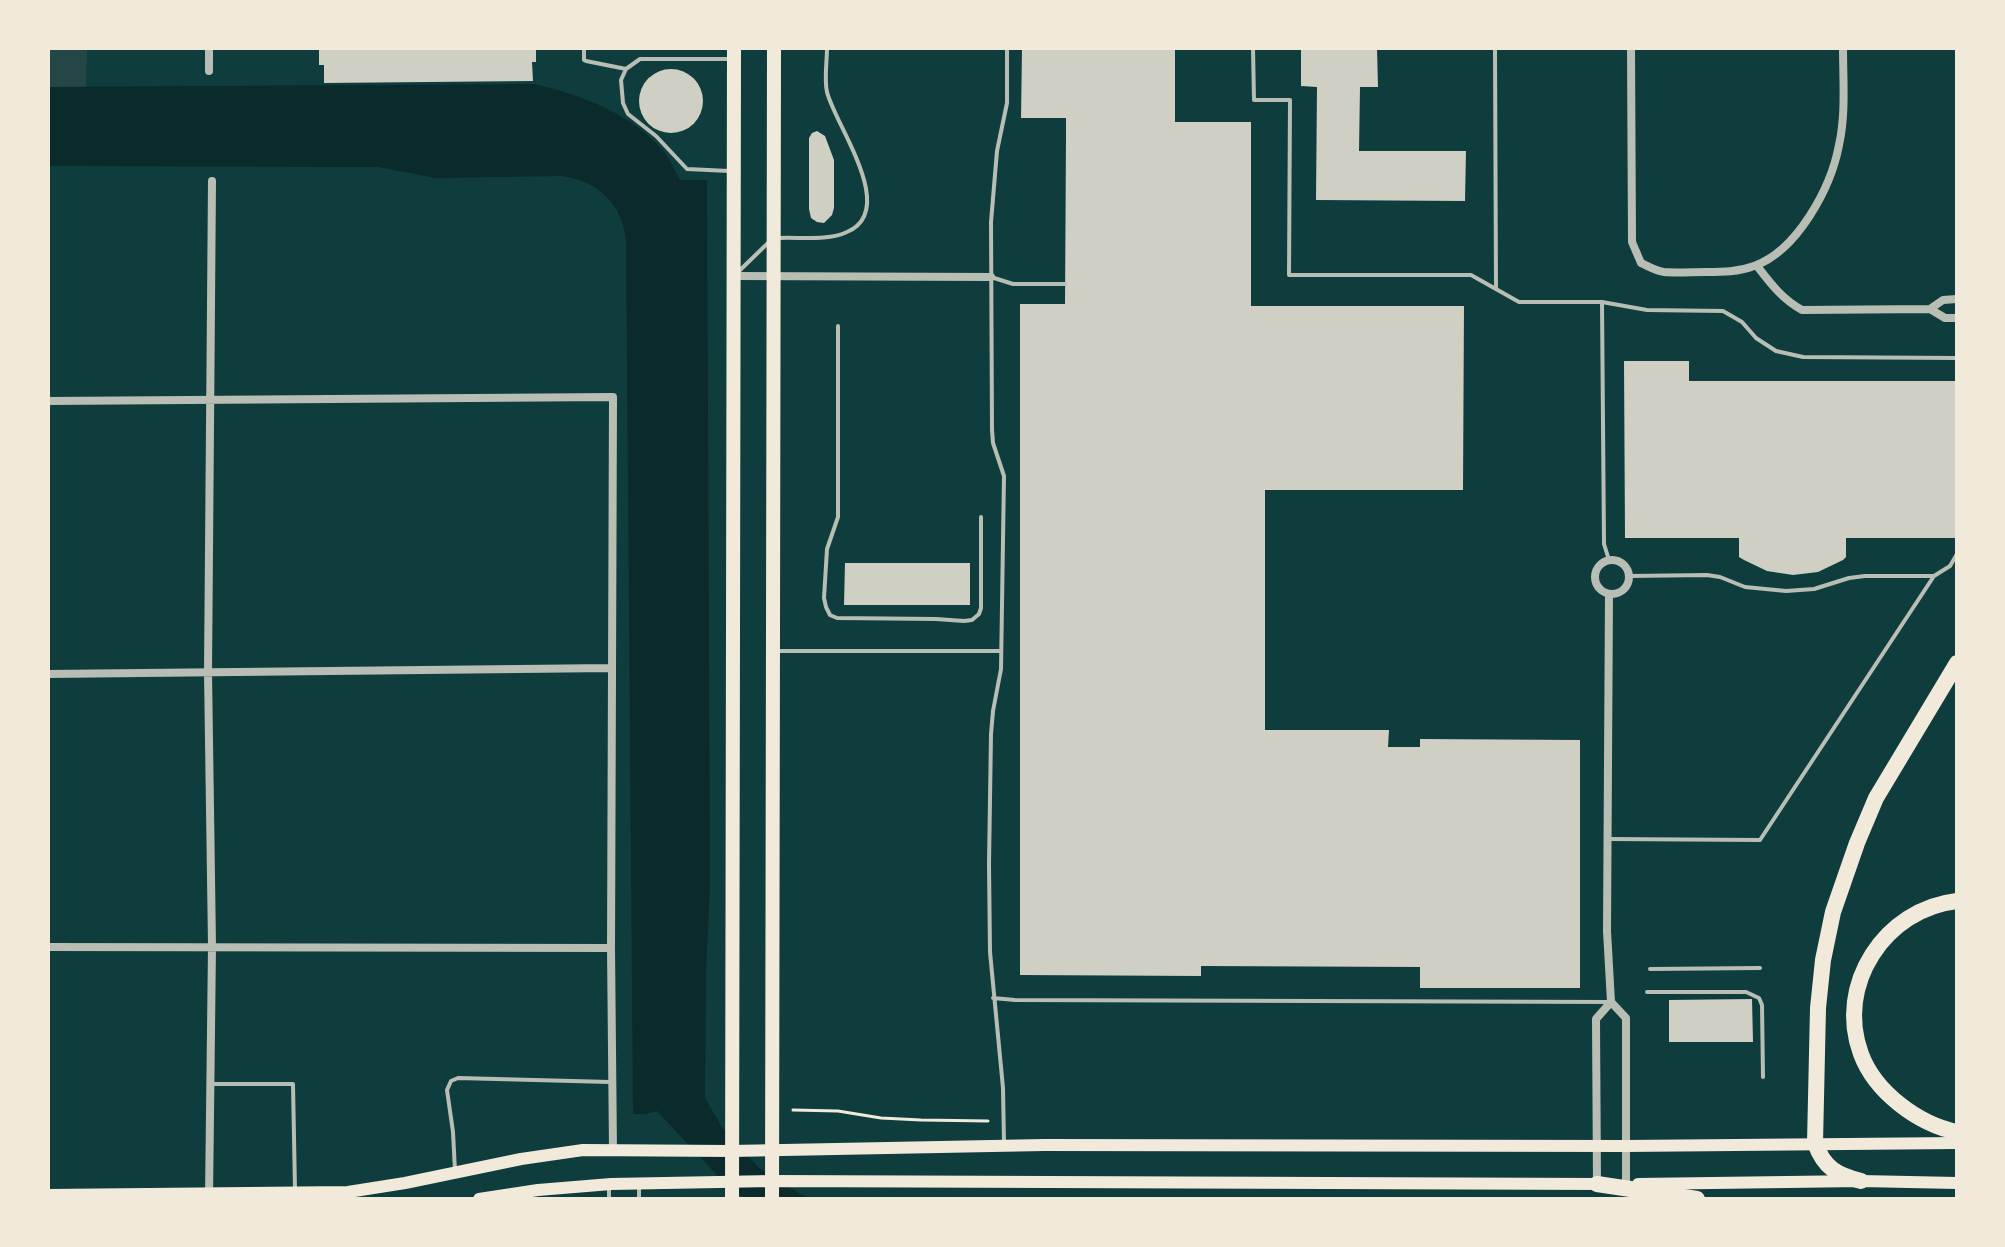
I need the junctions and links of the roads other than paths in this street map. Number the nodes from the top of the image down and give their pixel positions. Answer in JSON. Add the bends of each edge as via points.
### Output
{"nodes":[{"id":1,"x":209,"y":48,"type":"edge"},
{"id":2,"x":584,"y":48,"type":"edge"},
{"id":3,"x":774,"y":48,"type":"edge"},
{"id":4,"x":827,"y":48,"type":"edge"},
{"id":5,"x":1007,"y":48,"type":"edge"},
{"id":6,"x":1253,"y":48,"type":"edge"},
{"id":7,"x":1495,"y":48,"type":"edge"},
{"id":8,"x":1631,"y":48,"type":"edge"},
{"id":9,"x":1843,"y":48,"type":"edge"},
{"id":10,"x":734,"y":54,"type":"edge"},
{"id":11,"x":626,"y":69,"type":"junction"},
{"id":12,"x":209,"y":71,"type":"dead end"},
{"id":13,"x":734,"y":171,"type":"junction"},
{"id":14,"x":212,"y":181,"type":"dead end"},
{"id":15,"x":774,"y":238,"type":"junction"},
{"id":16,"x":1757,"y":266,"type":"junction"},
{"id":17,"x":773,"y":275,"type":"junction"},
{"id":18,"x":735,"y":276,"type":"junction"},
{"id":19,"x":991,"y":277,"type":"junction"},
{"id":20,"x":1065,"y":284,"type":"dead end"},
{"id":21,"x":1496,"y":289,"type":"junction"},
{"id":22,"x":1957,"y":299,"type":"edge"},
{"id":23,"x":1602,"y":302,"type":"junction"},
{"id":24,"x":1930,"y":309,"type":"junction"},
{"id":25,"x":1957,"y":318,"type":"edge"},
{"id":26,"x":838,"y":326,"type":"dead end"},
{"id":27,"x":1957,"y":358,"type":"edge"},
{"id":28,"x":211,"y":400,"type":"junction"},
{"id":29,"x":48,"y":401,"type":"edge"},
{"id":30,"x":981,"y":517,"type":"dead end"},
{"id":31,"x":1957,"y":554,"type":"edge"},
{"id":32,"x":1609,"y":560,"type":"junction"},
{"id":33,"x":1629,"y":576,"type":"junction"},
{"id":34,"x":1934,"y":576,"type":"junction"},
{"id":35,"x":1609,"y":594,"type":"junction"},
{"id":36,"x":772,"y":651,"type":"junction"},
{"id":37,"x":1001,"y":651,"type":"junction"},
{"id":38,"x":1957,"y":663,"type":"edge"},
{"id":39,"x":612,"y":668,"type":"junction"},
{"id":40,"x":208,"y":672,"type":"junction"},
{"id":41,"x":48,"y":674,"type":"edge"},
{"id":42,"x":1607,"y":839,"type":"junction"},
{"id":43,"x":1957,"y":901,"type":"edge"},
{"id":44,"x":212,"y":946,"type":"junction"},
{"id":45,"x":48,"y":947,"type":"edge"},
{"id":46,"x":611,"y":948,"type":"junction"},
{"id":47,"x":1760,"y":968,"type":"dead end"},
{"id":48,"x":1650,"y":969,"type":"dead end"},
{"id":49,"x":1647,"y":992,"type":"dead end"},
{"id":50,"x":993,"y":998,"type":"junction"},
{"id":51,"x":1611,"y":1002,"type":"junction"},
{"id":52,"x":1763,"y":1077,"type":"dead end"},
{"id":53,"x":612,"y":1082,"type":"junction"},
{"id":54,"x":210,"y":1084,"type":"junction"},
{"id":55,"x":1957,"y":1132,"type":"edge"},
{"id":56,"x":1815,"y":1143,"type":"junction"},
{"id":57,"x":1957,"y":1143,"type":"edge"},
{"id":58,"x":1004,"y":1145,"type":"junction"},
{"id":59,"x":1597,"y":1146,"type":"junction"},
{"id":60,"x":1625,"y":1146,"type":"junction"},
{"id":61,"x":771,"y":1149,"type":"junction"},
{"id":62,"x":613,"y":1150,"type":"junction"},
{"id":63,"x":731,"y":1151,"type":"junction"},
{"id":64,"x":455,"y":1173,"type":"junction"},
{"id":65,"x":772,"y":1181,"type":"junction"},
{"id":66,"x":1861,"y":1181,"type":"junction"},
{"id":67,"x":731,"y":1182,"type":"junction"},
{"id":68,"x":638,"y":1183,"type":"junction"},
{"id":69,"x":1957,"y":1183,"type":"edge"},
{"id":70,"x":609,"y":1184,"type":"junction"},
{"id":71,"x":1597,"y":1184,"type":"junction"},
{"id":72,"x":1626,"y":1184,"type":"junction"},
{"id":73,"x":295,"y":1192,"type":"junction"},
{"id":74,"x":48,"y":1195,"type":"edge"},
{"id":75,"x":209,"y":1196,"type":"edge"},
{"id":76,"x":499,"y":1197,"type":"edge"},
{"id":77,"x":479,"y":1199,"type":"edge"},
{"id":78,"x":609,"y":1199,"type":"edge"},
{"id":79,"x":639,"y":1199,"type":"edge"},
{"id":80,"x":732,"y":1199,"type":"edge"},
{"id":81,"x":772,"y":1199,"type":"edge"},
{"id":82,"x":1697,"y":1199,"type":"edge"}],
"edges":[{"from":1,"to":12,"type":"street"},
{"from":2,"to":11,"type":"lane","via":[[584,60]]},
{"from":3,"to":15,"type":"main road"},
{"from":4,"to":15,"type":"lane","via":[[827,92],[862,173],[866,211],[847,233]]},
{"from":5,"to":19,"type":"lane"},
{"from":6,"to":21,"type":"lane","via":[[1254,100],[1290,100],[1289,275],[1471,275]]},
{"from":7,"to":21,"type":"lane"},
{"from":8,"to":16,"type":"street","via":[[1632,242],[1641,263],[1661,272],[1731,272]]},
{"from":9,"to":16,"type":"street","via":[[1843,112],[1831,172],[1802,227]]},
{"from":10,"to":11,"type":"lane","via":[[640,59]]},
{"from":10,"to":13,"type":"main road"},
{"from":11,"to":13,"type":"lane","via":[[621,80],[628,114],[687,169]]},
{"from":13,"to":18,"type":"main road"},
{"from":14,"to":28,"type":"street"},
{"from":15,"to":17,"type":"main road"},
{"from":15,"to":18,"type":"lane"},
{"from":16,"to":24,"type":"street","via":[[1777,293],[1802,310]]},
{"from":17,"to":18,"type":"street"},
{"from":17,"to":19,"type":"street"},
{"from":17,"to":36,"type":"main road"},
{"from":18,"to":63,"type":"main road"},
{"from":19,"to":20,"type":"lane","via":[[1013,284]]},
{"from":19,"to":37,"type":"lane","via":[[992,430],[1004,476]]},
{"from":21,"to":23,"type":"lane","via":[[1519,302]]},
{"from":22,"to":24,"type":"street"},
{"from":23,"to":27,"type":"lane","via":[[1647,310],[1723,311],[1776,351],[1803,357]]},
{"from":23,"to":32,"type":"lane","via":[[1604,544]]},
{"from":24,"to":25,"type":"street"},
{"from":26,"to":30,"type":"lane","via":[[838,517],[827,549],[824,598],[830,615],[972,620],[981,608]]},
{"from":28,"to":29,"type":"street"},
{"from":28,"to":39,"type":"street","via":[[613,397]]},
{"from":28,"to":40,"type":"street"},
{"from":31,"to":34,"type":"lane"},
{"from":32,"to":33,"type":"street","via":[[1621,562]]},
{"from":32,"to":35,"type":"street","via":[[1594,575],[1597,587]]},
{"from":33,"to":34,"type":"lane","via":[[1707,575],[1745,587],[1786,591],[1865,576]]},
{"from":33,"to":35,"type":"street","via":[[1623,590]]},
{"from":34,"to":42,"type":"lane","via":[[1760,840]]},
{"from":35,"to":42,"type":"street"},
{"from":36,"to":37,"type":"lane"},
{"from":36,"to":61,"type":"main road"},
{"from":37,"to":50,"type":"lane","via":[[991,734]]},
{"from":38,"to":56,"type":"highway","via":[[1876,798],[1833,912],[1818,1008]]},
{"from":39,"to":40,"type":"street"},
{"from":39,"to":46,"type":"street"},
{"from":40,"to":41,"type":"street"},
{"from":40,"to":44,"type":"street"},
{"from":42,"to":51,"type":"street"},
{"from":43,"to":55,"type":"highway","via":[[1924,909],[1889,932],[1863,971],[1854,1014],[1862,1056],[1885,1090],[1909,1113]]},
{"from":44,"to":45,"type":"street"},
{"from":44,"to":46,"type":"street"},
{"from":44,"to":54,"type":"street"},
{"from":46,"to":53,"type":"street"},
{"from":47,"to":48,"type":"lane"},
{"from":49,"to":52,"type":"lane","via":[[1746,992],[1759,998]]},
{"from":50,"to":51,"type":"lane"},
{"from":50,"to":58,"type":"lane"},
{"from":51,"to":59,"type":"street","via":[[1596,1019]]},
{"from":51,"to":60,"type":"street","via":[[1626,1018]]},
{"from":53,"to":62,"type":"street"},
{"from":53,"to":64,"type":"lane","via":[[451,1081],[447,1090]]},
{"from":54,"to":73,"type":"lane","via":[[293,1084]]},
{"from":54,"to":75,"type":"street"},
{"from":56,"to":57,"type":"main road"},
{"from":56,"to":60,"type":"main road"},
{"from":56,"to":66,"type":"highway","via":[[1829,1167]]},
{"from":58,"to":59,"type":"main road"},
{"from":58,"to":61,"type":"main road"},
{"from":59,"to":60,"type":"main road"},
{"from":59,"to":71,"type":"street"},
{"from":60,"to":72,"type":"street"},
{"from":61,"to":63,"type":"main road"},
{"from":61,"to":65,"type":"main road"},
{"from":62,"to":63,"type":"main road"},
{"from":62,"to":64,"type":"main road","via":[[583,1150]]},
{"from":63,"to":67,"type":"main road"},
{"from":64,"to":73,"type":"main road","via":[[348,1192]]},
{"from":65,"to":67,"type":"main road"},
{"from":65,"to":71,"type":"main road"},
{"from":65,"to":81,"type":"main road"},
{"from":66,"to":69,"type":"main road"},
{"from":66,"to":72,"type":"main road"},
{"from":67,"to":68,"type":"main road"},
{"from":67,"to":80,"type":"main road"},
{"from":68,"to":70,"type":"main road"},
{"from":68,"to":79,"type":"lane"},
{"from":70,"to":76,"type":"main road"},
{"from":70,"to":78,"type":"lane"},
{"from":71,"to":72,"type":"main road"},
{"from":71,"to":82,"type":"highway"},
{"from":73,"to":75,"type":"main road"},
{"from":74,"to":75,"type":"main road"},
{"from":76,"to":77,"type":"main road"}]}
